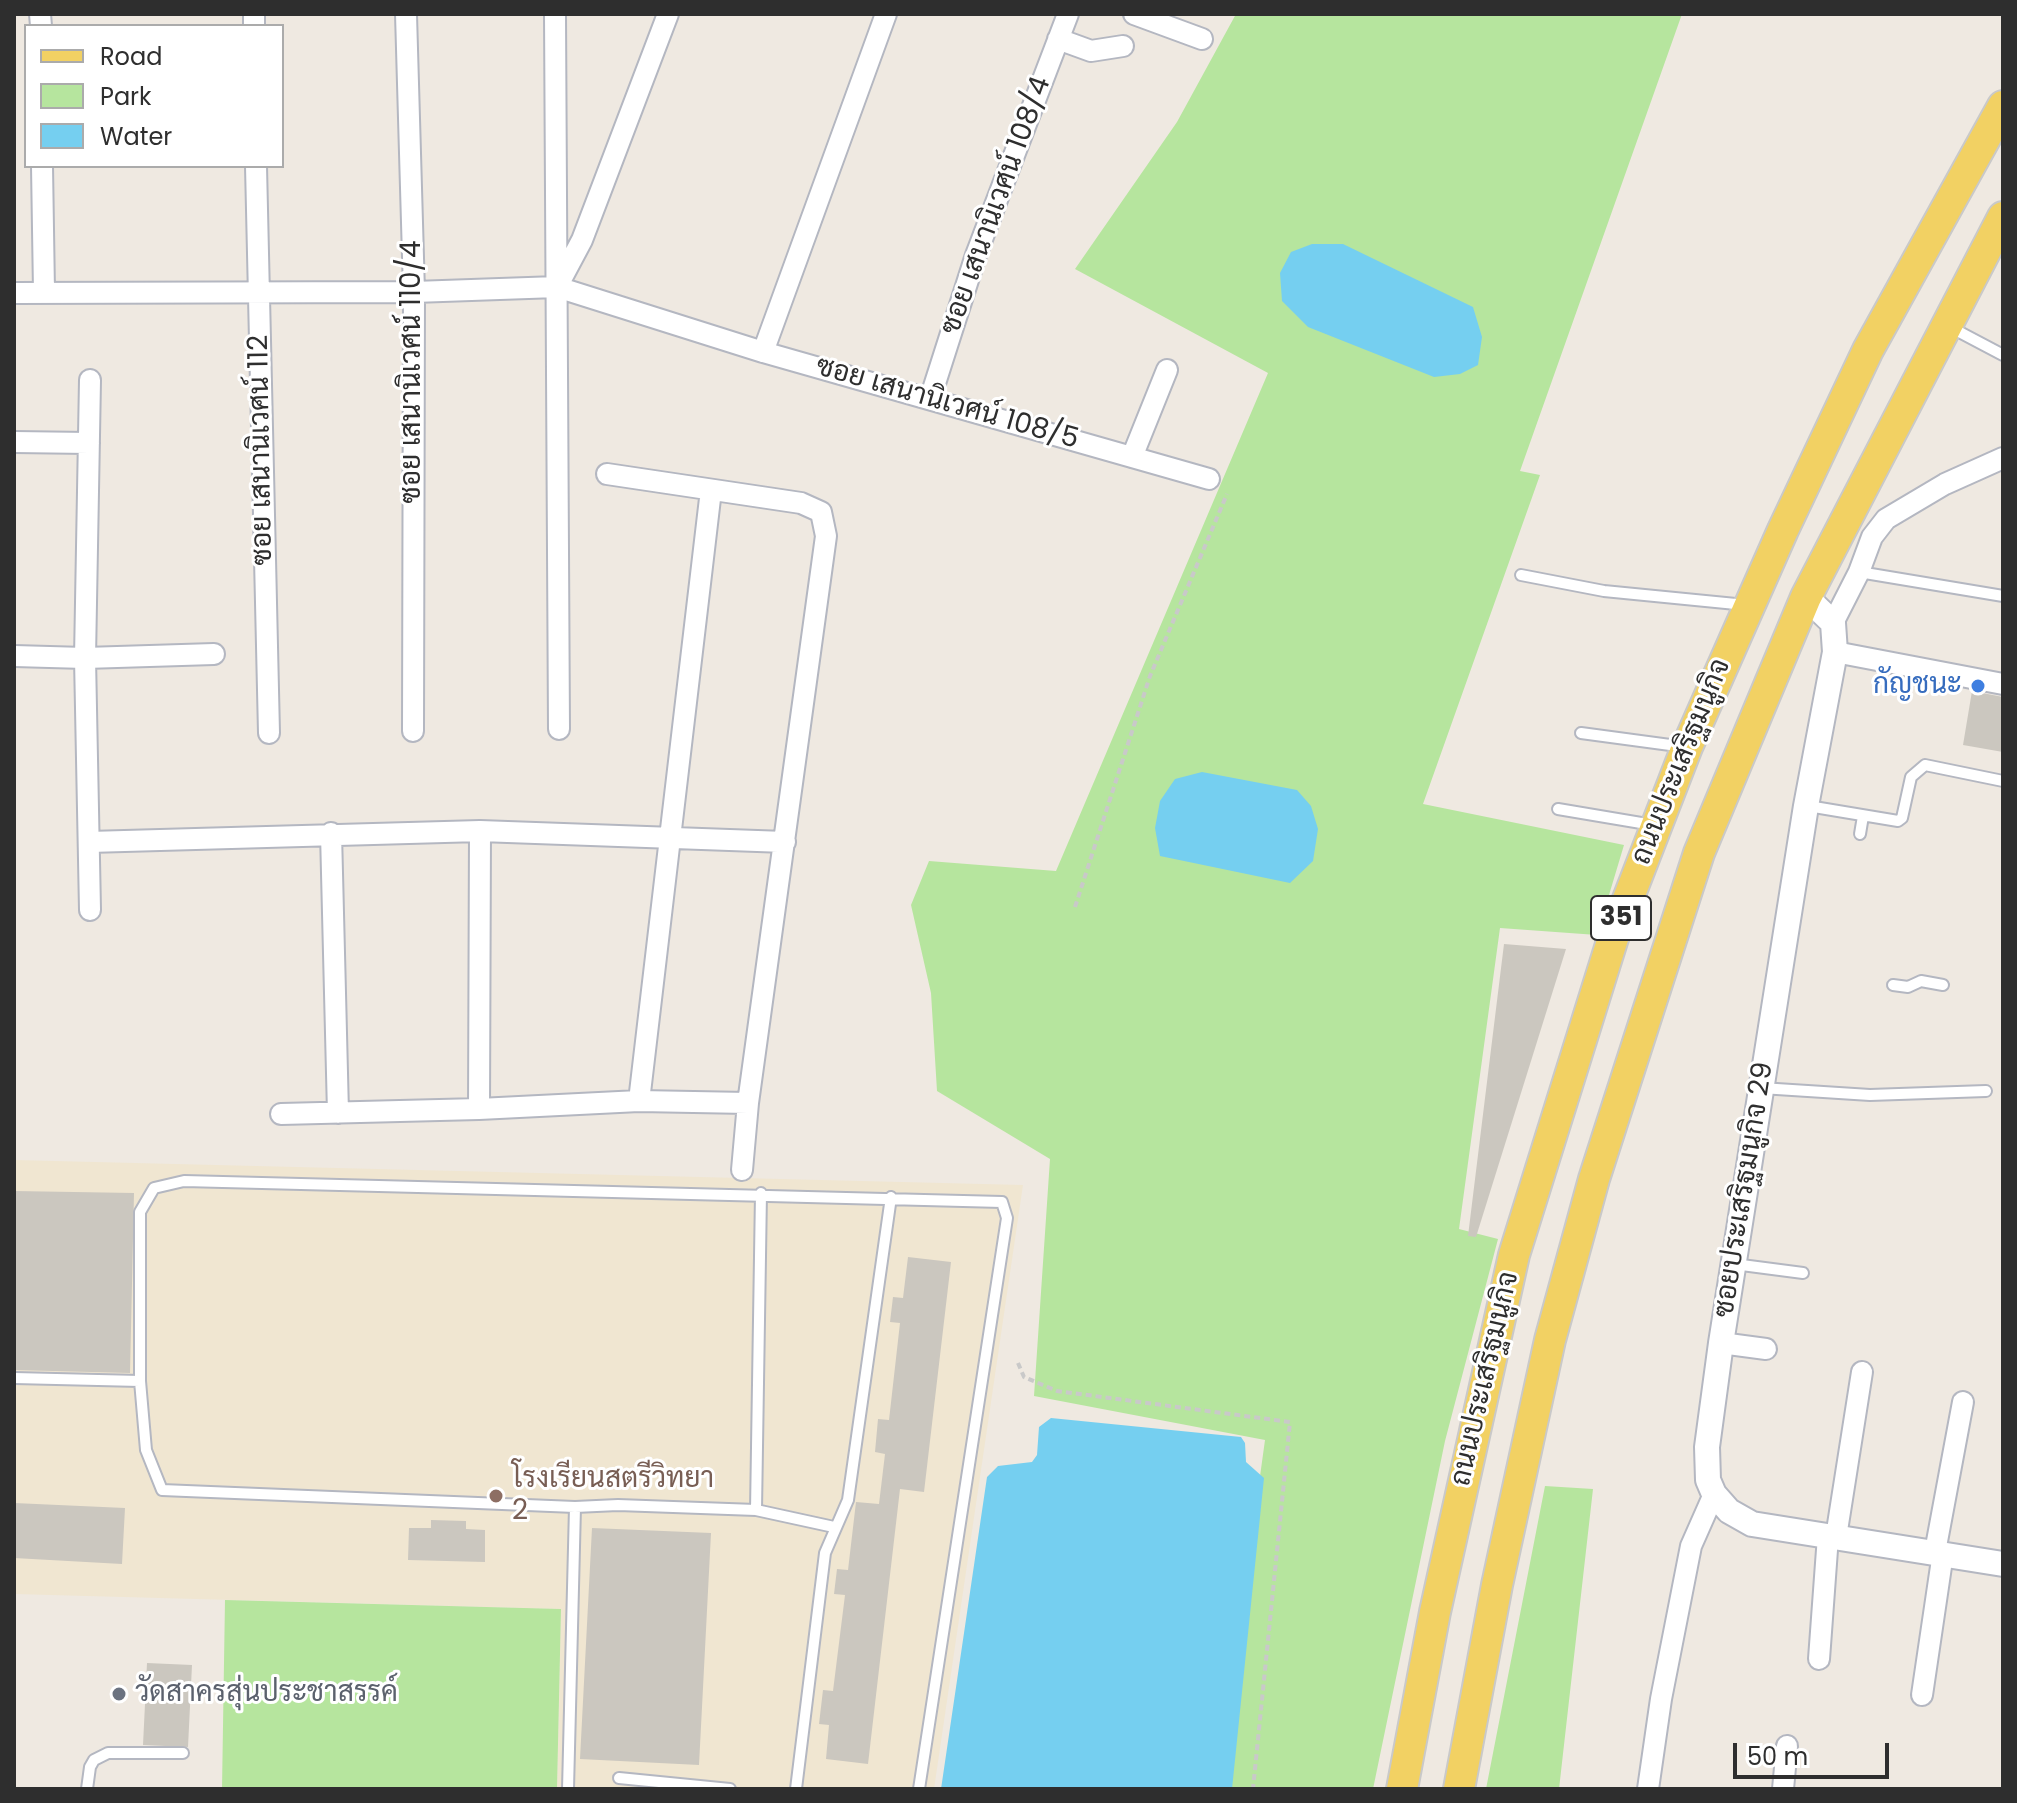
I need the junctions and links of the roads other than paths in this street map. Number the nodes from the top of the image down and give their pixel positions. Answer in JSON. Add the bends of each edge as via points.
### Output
{"nodes":[{"id":1,"x":406,"y":14,"type":"edge"},
{"id":2,"x":555,"y":14,"type":"edge"},
{"id":3,"x":668,"y":14,"type":"edge"},
{"id":4,"x":886,"y":14,"type":"edge"},
{"id":5,"x":1068,"y":14,"type":"edge"},
{"id":6,"x":1134,"y":14,"type":"edge"},
{"id":7,"x":1058,"y":39,"type":"junction"},
{"id":8,"x":1202,"y":39,"type":"dead end"},
{"id":9,"x":1123,"y":46,"type":"dead end"},
{"id":10,"x":2003,"y":106,"type":"edge"},
{"id":11,"x":42,"y":168,"type":"edge"},
{"id":12,"x":256,"y":168,"type":"edge"},
{"id":13,"x":2003,"y":217,"type":"edge"},
{"id":14,"x":557,"y":287,"type":"junction"},
{"id":15,"x":44,"y":292,"type":"junction"},
{"id":16,"x":258,"y":292,"type":"junction"},
{"id":17,"x":414,"y":292,"type":"junction"},
{"id":18,"x":14,"y":293,"type":"edge"},
{"id":19,"x":1945,"y":324,"type":"junction"},
{"id":20,"x":763,"y":352,"type":"junction"},
{"id":21,"x":2003,"y":356,"type":"edge"},
{"id":22,"x":1167,"y":370,"type":"dead end"},
{"id":23,"x":90,"y":380,"type":"dead end"},
{"id":24,"x":930,"y":399,"type":"junction"},
{"id":25,"x":14,"y":442,"type":"edge"},
{"id":26,"x":89,"y":443,"type":"junction"},
{"id":27,"x":1132,"y":457,"type":"junction"},
{"id":28,"x":2003,"y":458,"type":"edge"},
{"id":29,"x":607,"y":474,"type":"dead end"},
{"id":30,"x":1209,"y":479,"type":"dead end"},
{"id":31,"x":711,"y":490,"type":"junction"},
{"id":32,"x":1859,"y":572,"type":"junction"},
{"id":33,"x":1521,"y":575,"type":"dead end"},
{"id":34,"x":2003,"y":596,"type":"edge"},
{"id":35,"x":1806,"y":597,"type":"junction"},
{"id":36,"x":1748,"y":605,"type":"junction"},
{"id":37,"x":1833,"y":623,"type":"junction"},
{"id":38,"x":1835,"y":652,"type":"junction"},
{"id":39,"x":214,"y":654,"type":"dead end"},
{"id":40,"x":14,"y":656,"type":"edge"},
{"id":41,"x":85,"y":658,"type":"junction"},
{"id":42,"x":2003,"y":684,"type":"edge"},
{"id":43,"x":559,"y":729,"type":"dead end"},
{"id":44,"x":413,"y":731,"type":"dead end"},
{"id":45,"x":269,"y":733,"type":"dead end"},
{"id":46,"x":1581,"y":733,"type":"dead end"},
{"id":47,"x":1687,"y":747,"type":"junction"},
{"id":48,"x":2003,"y":781,"type":"edge"},
{"id":49,"x":1806,"y":806,"type":"junction"},
{"id":50,"x":1558,"y":809,"type":"dead end"},
{"id":51,"x":1863,"y":816,"type":"junction"},
{"id":52,"x":1655,"y":825,"type":"junction"},
{"id":53,"x":480,"y":831,"type":"junction"},
{"id":54,"x":331,"y":833,"type":"junction"},
{"id":55,"x":1860,"y":834,"type":"dead end"},
{"id":56,"x":672,"y":836,"type":"junction"},
{"id":57,"x":89,"y":842,"type":"junction"},
{"id":58,"x":785,"y":842,"type":"junction"},
{"id":59,"x":90,"y":910,"type":"dead end"},
{"id":60,"x":1893,"y":985,"type":"dead end"},
{"id":61,"x":1943,"y":985,"type":"dead end"},
{"id":62,"x":1761,"y":1088,"type":"junction"},
{"id":63,"x":1986,"y":1091,"type":"dead end"},
{"id":64,"x":639,"y":1101,"type":"junction"},
{"id":65,"x":748,"y":1103,"type":"junction"},
{"id":66,"x":479,"y":1109,"type":"junction"},
{"id":67,"x":338,"y":1113,"type":"junction"},
{"id":68,"x":281,"y":1114,"type":"dead end"},
{"id":69,"x":742,"y":1170,"type":"dead end"},
{"id":70,"x":761,"y":1193,"type":"junction"},
{"id":71,"x":891,"y":1197,"type":"junction"},
{"id":72,"x":1734,"y":1264,"type":"junction"},
{"id":73,"x":1803,"y":1273,"type":"dead end"},
{"id":74,"x":1721,"y":1343,"type":"junction"},
{"id":75,"x":1766,"y":1349,"type":"dead end"},
{"id":76,"x":1862,"y":1372,"type":"dead end"},
{"id":77,"x":14,"y":1378,"type":"edge"},
{"id":78,"x":140,"y":1381,"type":"junction"},
{"id":79,"x":1963,"y":1402,"type":"dead end"},
{"id":80,"x":1714,"y":1494,"type":"junction"},
{"id":81,"x":575,"y":1507,"type":"junction"},
{"id":82,"x":756,"y":1510,"type":"junction"},
{"id":83,"x":834,"y":1527,"type":"junction"},
{"id":84,"x":1832,"y":1536,"type":"junction"},
{"id":85,"x":1939,"y":1553,"type":"junction"},
{"id":86,"x":2003,"y":1564,"type":"edge"},
{"id":87,"x":1819,"y":1659,"type":"dead end"},
{"id":88,"x":1922,"y":1695,"type":"dead end"},
{"id":89,"x":1787,"y":1746,"type":"dead end"},
{"id":90,"x":183,"y":1753,"type":"dead end"},
{"id":91,"x":619,"y":1778,"type":"dead end"},
{"id":92,"x":87,"y":1789,"type":"edge"},
{"id":93,"x":568,"y":1789,"type":"edge"},
{"id":94,"x":730,"y":1789,"type":"edge"},
{"id":95,"x":796,"y":1789,"type":"edge"},
{"id":96,"x":919,"y":1789,"type":"edge"},
{"id":97,"x":1402,"y":1789,"type":"edge"},
{"id":98,"x":1459,"y":1789,"type":"edge"},
{"id":99,"x":1648,"y":1789,"type":"edge"},
{"id":100,"x":1783,"y":1789,"type":"edge"}],
"edges":[{"from":1,"to":17,"type":"street","name":"ซอย เสนานิเวศน์ 110/4"},
{"from":2,"to":14,"type":"street"},
{"from":3,"to":14,"type":"street","via":[[582,240]]},
{"from":4,"to":20,"type":"street"},
{"from":5,"to":7,"type":"street","name":"ซอย เสนานิเวศน์ 108/4"},
{"from":6,"to":8,"type":"street"},
{"from":7,"to":9,"type":"street","via":[[1091,51]]},
{"from":7,"to":24,"type":"street","name":"ซอย เสนานิเวศน์ 108/4","via":[[976,255]]},
{"from":10,"to":36,"type":"main road","name":"ถนนประเสริฐมนูกิจ","number":"351","via":[[1868,350]]},
{"from":11,"to":15,"type":"street"},
{"from":12,"to":16,"type":"street","name":"ซอย เสนานิเวศน์ 112"},
{"from":13,"to":19,"type":"main road","name":"ถนนประเสริฐมนูกิจ","number":"351"},
{"from":14,"to":17,"type":"street","name":"ซอย เสนานิเวศน์ 108/5"},
{"from":14,"to":20,"type":"street","name":"ซอย เสนานิเวศน์ 108/5"},
{"from":14,"to":43,"type":"street"},
{"from":15,"to":16,"type":"street","name":"ซอย เสนานิเวศน์ 108/5"},
{"from":15,"to":18,"type":"street","name":"ซอย เสนานิเวศน์ 108/5"},
{"from":16,"to":17,"type":"street","name":"ซอย เสนานิเวศน์ 108/5"},
{"from":16,"to":45,"type":"street","name":"ซอย เสนานิเวศน์ 112"},
{"from":17,"to":44,"type":"street","name":"ซอย เสนานิเวศน์ 110/4"},
{"from":19,"to":21,"type":"lane"},
{"from":19,"to":35,"type":"main road","name":"ถนนประเสริฐมนูกิจ","number":"351"},
{"from":20,"to":24,"type":"street","name":"ซอย เสนานิเวศน์ 108/5"},
{"from":22,"to":27,"type":"street"},
{"from":23,"to":26,"type":"street"},
{"from":24,"to":27,"type":"street","name":"ซอย เสนานิเวศน์ 108/5"},
{"from":25,"to":26,"type":"street"},
{"from":26,"to":41,"type":"street"},
{"from":27,"to":30,"type":"street","name":"ซอย เสนานิเวศน์ 108/5"},
{"from":28,"to":32,"type":"street","via":[[1886,519],[1872,537]]},
{"from":29,"to":31,"type":"street"},
{"from":31,"to":56,"type":"street"},
{"from":31,"to":58,"type":"street","via":[[801,503],[821,512],[826,536]]},
{"from":32,"to":34,"type":"lane"},
{"from":32,"to":37,"type":"street"},
{"from":33,"to":36,"type":"lane","via":[[1604,591]]},
{"from":35,"to":37,"type":"street"},
{"from":35,"to":98,"type":"main road","name":"ถนนประเสริฐมนูกิจ","number":"351","via":[[1699,853],[1594,1179],[1521,1466]]},
{"from":36,"to":47,"type":"main road","name":"ถนนประเสริฐมนูกิจ","number":"351"},
{"from":37,"to":38,"type":"street","name":"ซอยประเสริฐมนูกิจ 29"},
{"from":38,"to":42,"type":"street"},
{"from":38,"to":49,"type":"street","name":"ซอยประเสริฐมนูกิจ 29"},
{"from":39,"to":41,"type":"street"},
{"from":40,"to":41,"type":"street"},
{"from":41,"to":57,"type":"street"},
{"from":46,"to":47,"type":"lane"},
{"from":47,"to":52,"type":"main road","name":"ถนนประเสริฐมนูกิจ","number":"351"},
{"from":48,"to":51,"type":"lane","via":[[1925,765],[1911,777],[1898,821]]},
{"from":49,"to":51,"type":"lane"},
{"from":49,"to":62,"type":"street","name":"ซอยประเสริฐมนูกิจ 29"},
{"from":50,"to":52,"type":"lane"},
{"from":51,"to":55,"type":"lane"},
{"from":52,"to":97,"type":"main road","name":"ถนนประเสริฐมนูกิจ","number":"351","via":[[1588,1014],[1514,1255],[1435,1612]]},
{"from":53,"to":54,"type":"street"},
{"from":53,"to":56,"type":"street"},
{"from":53,"to":66,"type":"street"},
{"from":54,"to":57,"type":"street"},
{"from":54,"to":67,"type":"street"},
{"from":56,"to":58,"type":"street"},
{"from":56,"to":64,"type":"street"},
{"from":57,"to":59,"type":"street"},
{"from":58,"to":65,"type":"street"},
{"from":60,"to":61,"type":"lane"},
{"from":62,"to":63,"type":"lane","via":[[1870,1095]]},
{"from":62,"to":72,"type":"street","name":"ซอยประเสริฐมนูกิจ 29"},
{"from":64,"to":65,"type":"street"},
{"from":64,"to":66,"type":"street"},
{"from":65,"to":69,"type":"street"},
{"from":66,"to":67,"type":"street"},
{"from":67,"to":68,"type":"street"},
{"from":70,"to":71,"type":"lane"},
{"from":70,"to":78,"type":"lane","via":[[184,1181],[154,1188],[140,1212]]},
{"from":70,"to":82,"type":"lane"},
{"from":71,"to":83,"type":"lane","via":[[848,1500]]},
{"from":71,"to":96,"type":"lane","via":[[995,1199],[1007,1211]]},
{"from":72,"to":73,"type":"lane"},
{"from":72,"to":74,"type":"street","name":"ซอยประเสริฐมนูกิจ 29"},
{"from":74,"to":75,"type":"street"},
{"from":74,"to":80,"type":"street","name":"ซอยประเสริฐมนูกิจ 29","via":[[1707,1447]]},
{"from":76,"to":84,"type":"street"},
{"from":77,"to":78,"type":"lane"},
{"from":78,"to":81,"type":"lane","via":[[146,1450],[162,1490]]},
{"from":79,"to":85,"type":"street"},
{"from":80,"to":84,"type":"street","via":[[1729,1511],[1752,1524]]},
{"from":80,"to":99,"type":"street","via":[[1691,1546]]},
{"from":81,"to":82,"type":"lane"},
{"from":81,"to":93,"type":"lane"},
{"from":82,"to":83,"type":"lane"},
{"from":83,"to":95,"type":"lane","via":[[825,1553]]},
{"from":84,"to":85,"type":"street"},
{"from":84,"to":87,"type":"street"},
{"from":85,"to":86,"type":"street"},
{"from":85,"to":88,"type":"street"},
{"from":89,"to":100,"type":"street"},
{"from":90,"to":92,"type":"lane","via":[[108,1753],[94,1760]]},
{"from":91,"to":94,"type":"lane"}]}
